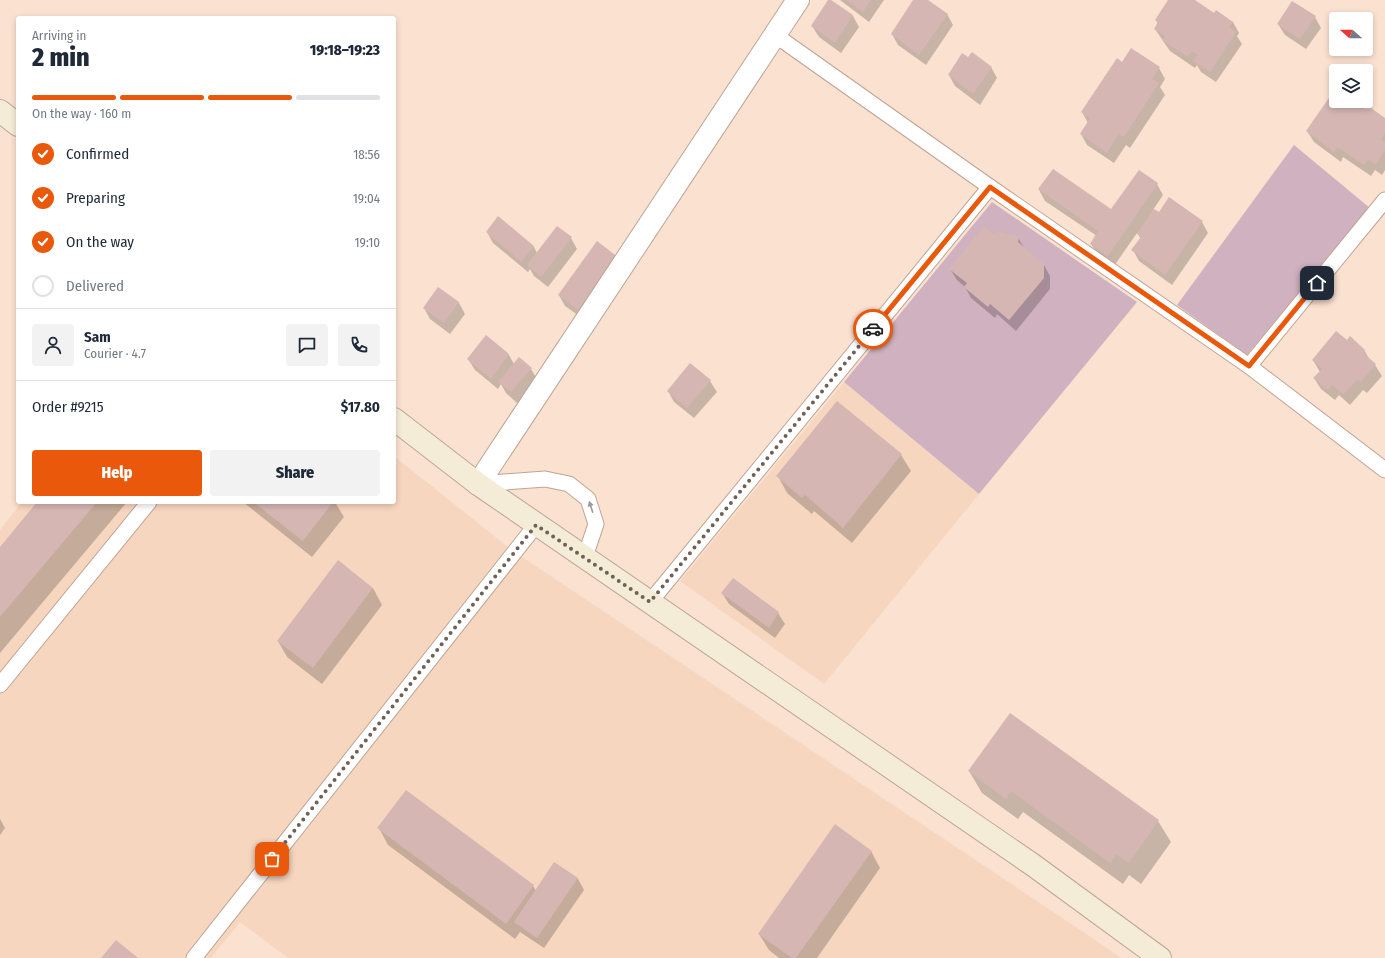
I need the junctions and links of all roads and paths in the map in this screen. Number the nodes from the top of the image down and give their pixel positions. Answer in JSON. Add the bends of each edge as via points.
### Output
{"nodes":[{"id":1,"x":798,"y":0,"type":"edge"},
{"id":2,"x":775,"y":35,"type":"junction"},
{"id":3,"x":0,"y":111,"type":"edge"},
{"id":4,"x":16,"y":123,"type":"edge"},
{"id":5,"x":990,"y":187,"type":"junction"},
{"id":6,"x":1385,"y":200,"type":"edge"},
{"id":7,"x":1249,"y":366,"type":"junction"},
{"id":8,"x":396,"y":421,"type":"edge"},
{"id":9,"x":1385,"y":470,"type":"edge"},
{"id":10,"x":478,"y":484,"type":"junction"},
{"id":11,"x":147,"y":504,"type":"edge"},
{"id":12,"x":536,"y":525,"type":"junction"},
{"id":13,"x":585,"y":557,"type":"junction"},
{"id":14,"x":650,"y":602,"type":"junction"},
{"id":15,"x":0,"y":685,"type":"edge"},
{"id":16,"x":194,"y":958,"type":"edge"},
{"id":17,"x":1160,"y":958,"type":"edge"}],
"edges":[{"from":1,"to":2,"type":"street"},
{"from":2,"to":5,"type":"lane"},
{"from":2,"to":10,"type":"street"},
{"from":3,"to":4,"type":"street"},
{"from":5,"to":7,"type":"lane"},
{"from":5,"to":14,"type":"lane"},
{"from":6,"to":7,"type":"lane"},
{"from":7,"to":9,"type":"lane"},
{"from":8,"to":10,"type":"street"},
{"from":10,"to":12,"type":"street"},
{"from":13,"to":10,"type":"lane","one_way":true,"via":[[596,524],[588,499],[569,484],[545,479]]},
{"from":11,"to":15,"type":"lane"},
{"from":12,"to":13,"type":"street"},
{"from":12,"to":16,"type":"lane"},
{"from":13,"to":14,"type":"street"},
{"from":14,"to":17,"type":"street","via":[[1033,865]]}]}
